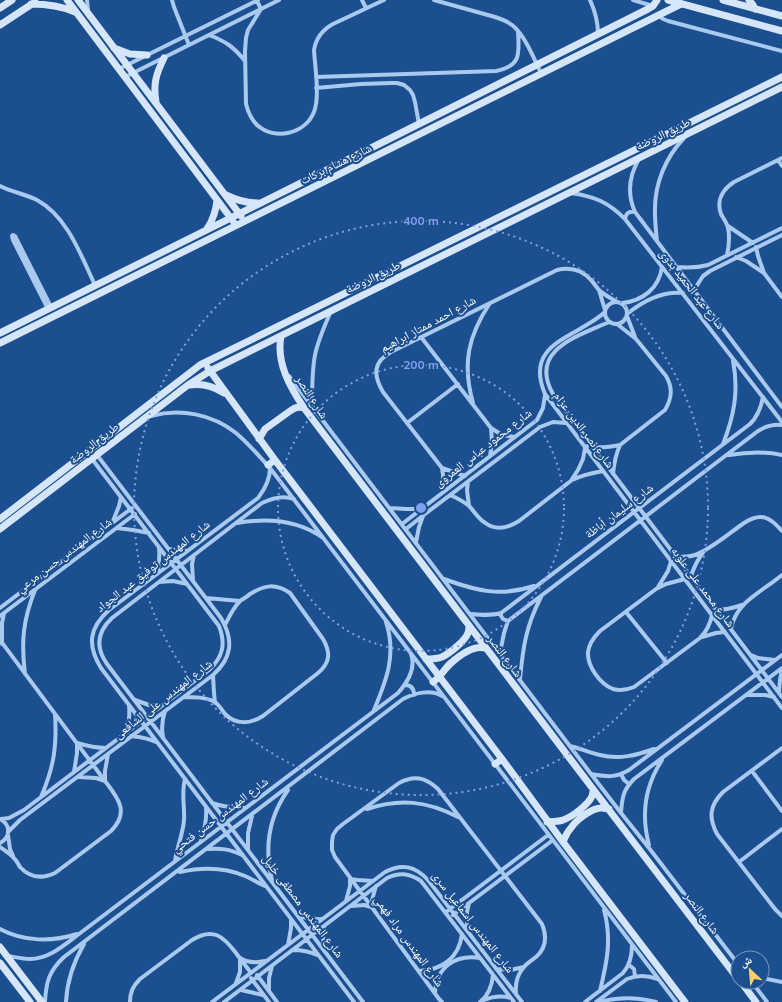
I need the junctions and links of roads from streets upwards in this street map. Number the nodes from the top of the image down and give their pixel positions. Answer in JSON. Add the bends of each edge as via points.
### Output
{"nodes":[{"id":1,"x":12,"y":0,"type":"edge"},
{"id":2,"x":37,"y":0,"type":"edge"},
{"id":3,"x":67,"y":0,"type":"edge"},
{"id":4,"x":78,"y":0,"type":"edge"},
{"id":5,"x":87,"y":0,"type":"edge"},
{"id":6,"x":172,"y":0,"type":"edge"},
{"id":7,"x":258,"y":0,"type":"edge"},
{"id":8,"x":279,"y":0,"type":"edge"},
{"id":9,"x":362,"y":0,"type":"edge"},
{"id":10,"x":384,"y":0,"type":"edge"},
{"id":11,"x":434,"y":0,"type":"edge"},
{"id":12,"x":590,"y":0,"type":"edge"},
{"id":13,"x":633,"y":0,"type":"edge"},
{"id":14,"x":668,"y":0,"type":"edge"},
{"id":15,"x":723,"y":0,"type":"edge"},
{"id":16,"x":749,"y":0,"type":"edge"},
{"id":17,"x":655,"y":3,"type":"edge"},
{"id":18,"x":31,"y":4,"type":"junction"},
{"id":19,"x":681,"y":4,"type":"junction"},
{"id":20,"x":0,"y":8,"type":"edge"},
{"id":21,"x":366,"y":8,"type":"junction"},
{"id":22,"x":261,"y":9,"type":"junction"},
{"id":23,"x":755,"y":9,"type":"junction"},
{"id":24,"x":77,"y":13,"type":"junction"},
{"id":25,"x":658,"y":15,"type":"junction"},
{"id":26,"x":90,"y":16,"type":"junction"},
{"id":27,"x":782,"y":16,"type":"edge"},
{"id":28,"x":0,"y":25,"type":"edge"},
{"id":29,"x":518,"y":31,"type":"junction"},
{"id":30,"x":782,"y":31,"type":"edge"},
{"id":31,"x":598,"y":34,"type":"junction"},
{"id":32,"x":209,"y":35,"type":"junction"},
{"id":33,"x":186,"y":36,"type":"junction"},
{"id":34,"x":189,"y":45,"type":"junction"},
{"id":35,"x":114,"y":48,"type":"junction"},
{"id":36,"x":782,"y":51,"type":"edge"},
{"id":37,"x":147,"y":55,"type":"junction"},
{"id":38,"x":164,"y":58,"type":"junction"},
{"id":39,"x":245,"y":62,"type":"junction"},
{"id":40,"x":127,"y":65,"type":"junction"},
{"id":41,"x":537,"y":65,"type":"junction"},
{"id":42,"x":119,"y":69,"type":"junction"},
{"id":43,"x":133,"y":73,"type":"junction"},
{"id":44,"x":541,"y":74,"type":"junction"},
{"id":45,"x":364,"y":76,"type":"junction"},
{"id":46,"x":125,"y":77,"type":"junction"},
{"id":47,"x":782,"y":77,"type":"edge"},
{"id":48,"x":316,"y":78,"type":"junction"},
{"id":49,"x":364,"y":85,"type":"junction"},
{"id":50,"x":782,"y":87,"type":"edge"},
{"id":51,"x":316,"y":88,"type":"junction"},
{"id":52,"x":756,"y":90,"type":"junction"},
{"id":53,"x":742,"y":97,"type":"junction"},
{"id":54,"x":760,"y":98,"type":"junction"},
{"id":55,"x":157,"y":105,"type":"junction"},
{"id":56,"x":745,"y":105,"type":"junction"},
{"id":57,"x":419,"y":124,"type":"junction"},
{"id":58,"x":688,"y":134,"type":"junction"},
{"id":59,"x":389,"y":139,"type":"junction"},
{"id":60,"x":393,"y":148,"type":"junction"},
{"id":61,"x":640,"y":158,"type":"junction"},
{"id":62,"x":780,"y":159,"type":"edge"},
{"id":63,"x":782,"y":166,"type":"edge"},
{"id":64,"x":0,"y":186,"type":"edge"},
{"id":65,"x":568,"y":193,"type":"junction"},
{"id":66,"x":225,"y":195,"type":"junction"},
{"id":67,"x":217,"y":200,"type":"junction"},
{"id":68,"x":260,"y":203,"type":"junction"},
{"id":69,"x":635,"y":212,"type":"junction"},
{"id":70,"x":239,"y":214,"type":"junction"},
{"id":71,"x":231,"y":218,"type":"junction"},
{"id":72,"x":625,"y":219,"type":"junction"},
{"id":73,"x":244,"y":221,"type":"junction"},
{"id":74,"x":236,"y":225,"type":"junction"},
{"id":75,"x":728,"y":226,"type":"junction"},
{"id":76,"x":782,"y":228,"type":"edge"},
{"id":77,"x":206,"y":230,"type":"junction"},
{"id":78,"x":782,"y":235,"type":"edge"},
{"id":79,"x":454,"y":239,"type":"junction"},
{"id":80,"x":657,"y":241,"type":"junction"},
{"id":81,"x":753,"y":242,"type":"junction"},
{"id":82,"x":458,"y":247,"type":"junction"},
{"id":83,"x":437,"y":248,"type":"junction"},
{"id":84,"x":756,"y":248,"type":"junction"},
{"id":85,"x":727,"y":255,"type":"junction"},
{"id":86,"x":441,"y":256,"type":"junction"},
{"id":87,"x":736,"y":257,"type":"junction"},
{"id":88,"x":662,"y":267,"type":"junction"},
{"id":89,"x":677,"y":267,"type":"junction"},
{"id":90,"x":764,"y":273,"type":"junction"},
{"id":91,"x":113,"y":277,"type":"junction"},
{"id":92,"x":96,"y":285,"type":"junction"},
{"id":93,"x":117,"y":285,"type":"junction"},
{"id":94,"x":599,"y":290,"type":"junction"},
{"id":95,"x":694,"y":290,"type":"junction"},
{"id":96,"x":683,"y":293,"type":"junction"},
{"id":97,"x":782,"y":297,"type":"edge"},
{"id":98,"x":619,"y":302,"type":"junction"},
{"id":99,"x":490,"y":303,"type":"junction"},
{"id":100,"x":50,"y":308,"type":"junction"},
{"id":101,"x":331,"y":310,"type":"junction"},
{"id":102,"x":605,"y":312,"type":"junction"},
{"id":103,"x":627,"y":315,"type":"junction"},
{"id":104,"x":609,"y":322,"type":"junction"},
{"id":105,"x":617,"y":324,"type":"junction"},
{"id":106,"x":1,"y":332,"type":"edge"},
{"id":107,"x":281,"y":336,"type":"junction"},
{"id":108,"x":421,"y":337,"type":"junction"},
{"id":109,"x":636,"y":339,"type":"junction"},
{"id":110,"x":7,"y":340,"type":"junction"},
{"id":111,"x":250,"y":340,"type":"junction"},
{"id":112,"x":0,"y":343,"type":"edge"},
{"id":113,"x":254,"y":349,"type":"junction"},
{"id":114,"x":733,"y":359,"type":"junction"},
{"id":115,"x":205,"y":362,"type":"junction"},
{"id":116,"x":749,"y":363,"type":"junction"},
{"id":117,"x":283,"y":369,"type":"junction"},
{"id":118,"x":741,"y":370,"type":"junction"},
{"id":119,"x":210,"y":371,"type":"junction"},
{"id":120,"x":458,"y":384,"type":"junction"},
{"id":121,"x":188,"y":385,"type":"junction"},
{"id":122,"x":545,"y":394,"type":"junction"},
{"id":123,"x":763,"y":397,"type":"junction"},
{"id":124,"x":232,"y":401,"type":"junction"},
{"id":125,"x":312,"y":405,"type":"junction"},
{"id":126,"x":473,"y":405,"type":"junction"},
{"id":127,"x":782,"y":406,"type":"edge"},
{"id":128,"x":304,"y":408,"type":"junction"},
{"id":129,"x":146,"y":417,"type":"junction"},
{"id":130,"x":537,"y":420,"type":"junction"},
{"id":131,"x":566,"y":423,"type":"junction"},
{"id":132,"x":407,"y":424,"type":"junction"},
{"id":133,"x":782,"y":424,"type":"edge"},
{"id":134,"x":540,"y":427,"type":"junction"},
{"id":135,"x":491,"y":428,"type":"junction"},
{"id":136,"x":515,"y":437,"type":"junction"},
{"id":137,"x":259,"y":439,"type":"junction"},
{"id":138,"x":591,"y":445,"type":"junction"},
{"id":139,"x":620,"y":445,"type":"junction"},
{"id":140,"x":723,"y":446,"type":"junction"},
{"id":141,"x":585,"y":448,"type":"junction"},
{"id":142,"x":782,"y":455,"type":"edge"},
{"id":143,"x":490,"y":456,"type":"junction"},
{"id":144,"x":726,"y":456,"type":"junction"},
{"id":145,"x":94,"y":457,"type":"junction"},
{"id":146,"x":275,"y":460,"type":"junction"},
{"id":147,"x":356,"y":464,"type":"junction"},
{"id":148,"x":269,"y":467,"type":"junction"},
{"id":149,"x":442,"y":468,"type":"junction"},
{"id":150,"x":350,"y":469,"type":"junction"},
{"id":151,"x":603,"y":471,"type":"junction"},
{"id":152,"x":613,"y":474,"type":"junction"},
{"id":153,"x":465,"y":476,"type":"junction"},
{"id":154,"x":572,"y":480,"type":"junction"},
{"id":155,"x":468,"y":482,"type":"junction"},
{"id":156,"x":443,"y":492,"type":"junction"},
{"id":157,"x":30,"y":495,"type":"junction"},
{"id":158,"x":450,"y":495,"type":"junction"},
{"id":159,"x":121,"y":497,"type":"junction"},
{"id":160,"x":294,"y":499,"type":"junction"},
{"id":161,"x":36,"y":502,"type":"junction"},
{"id":162,"x":135,"y":505,"type":"junction"},
{"id":163,"x":469,"y":507,"type":"junction"},
{"id":164,"x":13,"y":508,"type":"junction"},
{"id":165,"x":390,"y":508,"type":"junction"},
{"id":166,"x":421,"y":508,"type":"junction"},
{"id":167,"x":130,"y":509,"type":"junction"},
{"id":168,"x":639,"y":509,"type":"junction"},
{"id":169,"x":140,"y":511,"type":"junction"},
{"id":170,"x":634,"y":512,"type":"junction"},
{"id":171,"x":134,"y":514,"type":"junction"},
{"id":172,"x":424,"y":514,"type":"junction"},
{"id":173,"x":19,"y":515,"type":"junction"},
{"id":174,"x":646,"y":517,"type":"junction"},
{"id":175,"x":0,"y":519,"type":"edge"},
{"id":176,"x":640,"y":521,"type":"junction"},
{"id":177,"x":112,"y":523,"type":"junction"},
{"id":178,"x":237,"y":523,"type":"junction"},
{"id":179,"x":402,"y":524,"type":"junction"},
{"id":180,"x":116,"y":528,"type":"junction"},
{"id":181,"x":0,"y":529,"type":"edge"},
{"id":182,"x":406,"y":529,"type":"junction"},
{"id":183,"x":782,"y":531,"type":"edge"},
{"id":184,"x":149,"y":533,"type":"junction"},
{"id":185,"x":326,"y":540,"type":"junction"},
{"id":186,"x":416,"y":542,"type":"junction"},
{"id":187,"x":159,"y":547,"type":"junction"},
{"id":188,"x":169,"y":549,"type":"junction"},
{"id":189,"x":188,"y":551,"type":"junction"},
{"id":190,"x":705,"y":551,"type":"junction"},
{"id":191,"x":194,"y":555,"type":"junction"},
{"id":192,"x":676,"y":557,"type":"junction"},
{"id":193,"x":176,"y":559,"type":"junction"},
{"id":194,"x":671,"y":561,"type":"junction"},
{"id":195,"x":171,"y":563,"type":"junction"},
{"id":196,"x":181,"y":565,"type":"junction"},
{"id":197,"x":176,"y":569,"type":"junction"},
{"id":198,"x":157,"y":574,"type":"junction"},
{"id":199,"x":782,"y":575,"type":"edge"},
{"id":200,"x":691,"y":576,"type":"junction"},
{"id":201,"x":444,"y":579,"type":"junction"},
{"id":202,"x":192,"y":580,"type":"junction"},
{"id":203,"x":685,"y":580,"type":"junction"},
{"id":204,"x":158,"y":582,"type":"junction"},
{"id":205,"x":368,"y":582,"type":"junction"},
{"id":206,"x":187,"y":584,"type":"junction"},
{"id":207,"x":449,"y":585,"type":"junction"},
{"id":208,"x":539,"y":585,"type":"junction"},
{"id":209,"x":361,"y":587,"type":"junction"},
{"id":210,"x":35,"y":589,"type":"junction"},
{"id":211,"x":656,"y":589,"type":"junction"},
{"id":212,"x":442,"y":590,"type":"junction"},
{"id":213,"x":542,"y":595,"type":"junction"},
{"id":214,"x":206,"y":598,"type":"junction"},
{"id":215,"x":240,"y":601,"type":"junction"},
{"id":216,"x":744,"y":604,"type":"junction"},
{"id":217,"x":0,"y":608,"type":"edge"},
{"id":218,"x":717,"y":610,"type":"junction"},
{"id":219,"x":626,"y":612,"type":"junction"},
{"id":220,"x":502,"y":613,"type":"junction"},
{"id":221,"x":2,"y":614,"type":"edge"},
{"id":222,"x":470,"y":614,"type":"junction"},
{"id":223,"x":382,"y":615,"type":"junction"},
{"id":224,"x":712,"y":615,"type":"junction"},
{"id":225,"x":508,"y":621,"type":"junction"},
{"id":226,"x":225,"y":625,"type":"junction"},
{"id":227,"x":469,"y":626,"type":"junction"},
{"id":228,"x":731,"y":628,"type":"junction"},
{"id":229,"x":725,"y":632,"type":"junction"},
{"id":230,"x":700,"y":638,"type":"junction"},
{"id":231,"x":1,"y":642,"type":"edge"},
{"id":232,"x":485,"y":648,"type":"junction"},
{"id":233,"x":408,"y":649,"type":"junction"},
{"id":234,"x":500,"y":653,"type":"junction"},
{"id":235,"x":750,"y":655,"type":"junction"},
{"id":236,"x":782,"y":655,"type":"edge"},
{"id":237,"x":426,"y":659,"type":"junction"},
{"id":238,"x":776,"y":660,"type":"junction"},
{"id":239,"x":667,"y":663,"type":"junction"},
{"id":240,"x":782,"y":668,"type":"edge"},
{"id":241,"x":762,"y":670,"type":"junction"},
{"id":242,"x":25,"y":674,"type":"junction"},
{"id":243,"x":756,"y":674,"type":"junction"},
{"id":244,"x":213,"y":675,"type":"junction"},
{"id":245,"x":440,"y":678,"type":"junction"},
{"id":246,"x":768,"y":678,"type":"junction"},
{"id":247,"x":520,"y":680,"type":"junction"},
{"id":248,"x":433,"y":682,"type":"junction"},
{"id":249,"x":763,"y":682,"type":"junction"},
{"id":250,"x":405,"y":685,"type":"junction"},
{"id":251,"x":414,"y":695,"type":"junction"},
{"id":252,"x":746,"y":695,"type":"junction"},
{"id":253,"x":781,"y":695,"type":"edge"},
{"id":254,"x":183,"y":697,"type":"junction"},
{"id":255,"x":774,"y":697,"type":"junction"},
{"id":256,"x":446,"y":699,"type":"junction"},
{"id":257,"x":134,"y":700,"type":"junction"},
{"id":258,"x":216,"y":702,"type":"junction"},
{"id":259,"x":129,"y":704,"type":"junction"},
{"id":260,"x":161,"y":706,"type":"junction"},
{"id":261,"x":782,"y":708,"type":"edge"},
{"id":262,"x":374,"y":710,"type":"junction"},
{"id":263,"x":165,"y":711,"type":"junction"},
{"id":264,"x":55,"y":713,"type":"junction"},
{"id":265,"x":547,"y":715,"type":"junction"},
{"id":266,"x":147,"y":717,"type":"junction"},
{"id":267,"x":540,"y":720,"type":"junction"},
{"id":268,"x":141,"y":721,"type":"junction"},
{"id":269,"x":150,"y":722,"type":"junction"},
{"id":270,"x":145,"y":726,"type":"junction"},
{"id":271,"x":126,"y":732,"type":"junction"},
{"id":272,"x":131,"y":736,"type":"junction"},
{"id":273,"x":164,"y":739,"type":"junction"},
{"id":274,"x":77,"y":743,"type":"junction"},
{"id":275,"x":158,"y":744,"type":"junction"},
{"id":276,"x":570,"y":746,"type":"junction"},
{"id":277,"x":106,"y":748,"type":"junction"},
{"id":278,"x":659,"y":748,"type":"junction"},
{"id":279,"x":781,"y":748,"type":"edge"},
{"id":280,"x":109,"y":753,"type":"junction"},
{"id":281,"x":664,"y":757,"type":"junction"},
{"id":282,"x":502,"y":759,"type":"junction"},
{"id":283,"x":90,"y":760,"type":"junction"},
{"id":284,"x":495,"y":764,"type":"junction"},
{"id":285,"x":93,"y":765,"type":"junction"},
{"id":286,"x":752,"y":771,"type":"junction"},
{"id":287,"x":73,"y":772,"type":"junction"},
{"id":288,"x":591,"y":774,"type":"junction"},
{"id":289,"x":621,"y":774,"type":"junction"},
{"id":290,"x":78,"y":777,"type":"junction"},
{"id":291,"x":185,"y":779,"type":"junction"},
{"id":292,"x":105,"y":781,"type":"junction"},
{"id":293,"x":629,"y":784,"type":"junction"},
{"id":294,"x":290,"y":787,"type":"junction"},
{"id":295,"x":593,"y":789,"type":"junction"},
{"id":296,"x":41,"y":797,"type":"junction"},
{"id":297,"x":212,"y":803,"type":"junction"},
{"id":298,"x":206,"y":807,"type":"junction"},
{"id":299,"x":245,"y":808,"type":"junction"},
{"id":300,"x":609,"y":809,"type":"junction"},
{"id":301,"x":362,"y":810,"type":"junction"},
{"id":302,"x":782,"y":811,"type":"edge"},
{"id":303,"x":621,"y":813,"type":"junction"},
{"id":304,"x":252,"y":815,"type":"junction"},
{"id":305,"x":460,"y":818,"type":"junction"},
{"id":306,"x":1,"y":819,"type":"edge"},
{"id":307,"x":226,"y":822,"type":"junction"},
{"id":308,"x":548,"y":822,"type":"junction"},
{"id":309,"x":220,"y":826,"type":"junction"},
{"id":310,"x":232,"y":830,"type":"junction"},
{"id":311,"x":782,"y":830,"type":"edge"},
{"id":312,"x":8,"y":833,"type":"junction"},
{"id":313,"x":227,"y":834,"type":"junction"},
{"id":314,"x":548,"y":835,"type":"junction"},
{"id":315,"x":553,"y":840,"type":"junction"},
{"id":316,"x":201,"y":841,"type":"junction"},
{"id":317,"x":562,"y":842,"type":"junction"},
{"id":318,"x":0,"y":843,"type":"edge"},
{"id":319,"x":0,"y":847,"type":"edge"},
{"id":320,"x":650,"y":848,"type":"junction"},
{"id":321,"x":207,"y":849,"type":"junction"},
{"id":322,"x":248,"y":851,"type":"junction"},
{"id":323,"x":242,"y":855,"type":"junction"},
{"id":324,"x":13,"y":856,"type":"junction"},
{"id":325,"x":175,"y":861,"type":"junction"},
{"id":326,"x":738,"y":862,"type":"junction"},
{"id":327,"x":500,"y":871,"type":"junction"},
{"id":328,"x":177,"y":872,"type":"junction"},
{"id":329,"x":584,"y":875,"type":"junction"},
{"id":330,"x":504,"y":876,"type":"junction"},
{"id":331,"x":350,"y":878,"type":"junction"},
{"id":332,"x":373,"y":881,"type":"junction"},
{"id":333,"x":272,"y":882,"type":"junction"},
{"id":334,"x":377,"y":886,"type":"junction"},
{"id":335,"x":267,"y":887,"type":"junction"},
{"id":336,"x":360,"y":891,"type":"junction"},
{"id":337,"x":363,"y":896,"type":"junction"},
{"id":338,"x":346,"y":901,"type":"junction"},
{"id":339,"x":469,"y":903,"type":"junction"},
{"id":340,"x":350,"y":906,"type":"junction"},
{"id":341,"x":371,"y":907,"type":"junction"},
{"id":342,"x":603,"y":907,"type":"junction"},
{"id":343,"x":450,"y":909,"type":"junction"},
{"id":344,"x":446,"y":912,"type":"junction"},
{"id":345,"x":454,"y":914,"type":"junction"},
{"id":346,"x":297,"y":915,"type":"junction"},
{"id":347,"x":782,"y":916,"type":"edge"},
{"id":348,"x":450,"y":917,"type":"junction"},
{"id":349,"x":703,"y":918,"type":"junction"},
{"id":350,"x":291,"y":919,"type":"junction"},
{"id":351,"x":322,"y":919,"type":"junction"},
{"id":352,"x":696,"y":923,"type":"junction"},
{"id":353,"x":324,"y":926,"type":"junction"},
{"id":354,"x":0,"y":929,"type":"edge"},
{"id":355,"x":308,"y":930,"type":"junction"},
{"id":356,"x":466,"y":930,"type":"junction"},
{"id":357,"x":79,"y":934,"type":"junction"},
{"id":358,"x":302,"y":934,"type":"junction"},
{"id":359,"x":462,"y":934,"type":"junction"},
{"id":360,"x":312,"y":935,"type":"junction"},
{"id":361,"x":306,"y":939,"type":"junction"},
{"id":362,"x":86,"y":941,"type":"junction"},
{"id":363,"x":632,"y":944,"type":"junction"},
{"id":364,"x":288,"y":945,"type":"junction"},
{"id":365,"x":0,"y":947,"type":"edge"},
{"id":366,"x":292,"y":950,"type":"junction"},
{"id":367,"x":324,"y":951,"type":"junction"},
{"id":368,"x":730,"y":953,"type":"edge"},
{"id":369,"x":6,"y":955,"type":"junction"},
{"id":370,"x":319,"y":956,"type":"junction"},
{"id":371,"x":240,"y":958,"type":"junction"},
{"id":372,"x":480,"y":958,"type":"junction"},
{"id":373,"x":267,"y":961,"type":"junction"},
{"id":374,"x":0,"y":963,"type":"edge"},
{"id":375,"x":449,"y":963,"type":"junction"},
{"id":376,"x":629,"y":965,"type":"junction"},
{"id":377,"x":272,"y":966,"type":"junction"},
{"id":378,"x":524,"y":966,"type":"junction"},
{"id":379,"x":730,"y":968,"type":"edge"},
{"id":380,"x":496,"y":969,"type":"junction"},
{"id":381,"x":419,"y":971,"type":"junction"},
{"id":382,"x":251,"y":973,"type":"junction"},
{"id":383,"x":493,"y":974,"type":"junction"},
{"id":384,"x":635,"y":976,"type":"junction"},
{"id":385,"x":258,"y":977,"type":"junction"},
{"id":386,"x":253,"y":980,"type":"junction"},
{"id":387,"x":659,"y":980,"type":"junction"},
{"id":388,"x":770,"y":980,"type":"edge"},
{"id":389,"x":782,"y":982,"type":"edge"},
{"id":390,"x":236,"y":984,"type":"junction"},
{"id":391,"x":241,"y":990,"type":"junction"},
{"id":392,"x":747,"y":990,"type":"edge"},
{"id":393,"x":758,"y":990,"type":"edge"},
{"id":394,"x":269,"y":991,"type":"junction"},
{"id":395,"x":600,"y":991,"type":"junction"},
{"id":396,"x":435,"y":993,"type":"junction"},
{"id":397,"x":516,"y":994,"type":"junction"},
{"id":398,"x":265,"y":996,"type":"junction"},
{"id":399,"x":511,"y":998,"type":"junction"},
{"id":400,"x":482,"y":1001,"type":"edge"},
{"id":401,"x":30,"y":1002,"type":"edge"},
{"id":402,"x":42,"y":1002,"type":"edge"},
{"id":403,"x":45,"y":1002,"type":"edge"},
{"id":404,"x":66,"y":1002,"type":"edge"},
{"id":405,"x":130,"y":1002,"type":"edge"},
{"id":406,"x":212,"y":1002,"type":"edge"},
{"id":407,"x":224,"y":1002,"type":"edge"},
{"id":408,"x":269,"y":1002,"type":"edge"},
{"id":409,"x":277,"y":1002,"type":"edge"},
{"id":410,"x":354,"y":1002,"type":"edge"},
{"id":411,"x":363,"y":1002,"type":"edge"},
{"id":412,"x":442,"y":1002,"type":"edge"},
{"id":413,"x":514,"y":1002,"type":"edge"},
{"id":414,"x":522,"y":1002,"type":"edge"},
{"id":415,"x":585,"y":1002,"type":"edge"},
{"id":416,"x":597,"y":1002,"type":"edge"},
{"id":417,"x":656,"y":1002,"type":"edge"},
{"id":418,"x":676,"y":1002,"type":"edge"},
{"id":419,"x":685,"y":1002,"type":"edge"},
{"id":420,"x":756,"y":1002,"type":"edge"},
{"id":421,"x":767,"y":1002,"type":"edge"}],
"edges":[{"from":1,"to":20,"type":"street"},
{"from":2,"to":18,"type":"street"},
{"from":3,"to":24,"type":"street"},
{"from":4,"to":26,"type":"street"},
{"from":5,"to":26,"type":"street"},
{"from":6,"to":33,"type":"street"},
{"from":7,"to":22,"type":"street"},
{"from":7,"to":33,"type":"street"},
{"from":8,"to":22,"type":"street"},
{"from":9,"to":21,"type":"street"},
{"from":10,"to":21,"type":"street"},
{"from":11,"to":29,"type":"street","via":[[504,20]]},
{"from":12,"to":31,"type":"street","via":[[595,12]]},
{"from":13,"to":17,"type":"street"},
{"from":14,"to":19,"type":"street"},
{"from":15,"to":23,"type":"street"},
{"from":16,"to":23,"type":"street"},
{"from":17,"to":25,"type":"street"},
{"from":17,"to":31,"type":"street","name":"شارع هشام بركات"},
{"from":18,"to":24,"type":"street","via":[[59,6]]},
{"from":18,"to":28,"type":"street"},
{"from":19,"to":25,"type":"street","name":"شارع هشام بركات"},
{"from":19,"to":30,"type":"street"},
{"from":21,"to":48,"type":"street","via":[[326,28],[320,34],[314,50]]},
{"from":22,"to":32,"type":"street"},
{"from":22,"to":39,"type":"street","via":[[248,30]]},
{"from":23,"to":27,"type":"street"},
{"from":24,"to":42,"type":"street"},
{"from":25,"to":36,"type":"street","via":[[668,21]]},
{"from":25,"to":44,"type":"street","name":"شارع هشام بركات"},
{"from":26,"to":35,"type":"street"},
{"from":29,"to":41,"type":"street"},
{"from":29,"to":45,"type":"street","via":[[517,57],[505,69]]},
{"from":31,"to":41,"type":"street","name":"شارع هشام بركات"},
{"from":32,"to":34,"type":"street"},
{"from":32,"to":39,"type":"street","via":[[230,45]]},
{"from":33,"to":34,"type":"street"},
{"from":33,"to":37,"type":"street"},
{"from":34,"to":38,"type":"street"},
{"from":35,"to":37,"type":"street","via":[[130,54]]},
{"from":35,"to":40,"type":"street"},
{"from":37,"to":40,"type":"street"},
{"from":38,"to":43,"type":"street"},
{"from":38,"to":55,"type":"street","via":[[154,86]]},
{"from":39,"to":51,"type":"street","via":[[248,112],[264,130],[280,134],[292,132],[303,126],[309,121],[316,106]]},
{"from":40,"to":42,"type":"street"},
{"from":40,"to":43,"type":"street"},
{"from":41,"to":44,"type":"street"},
{"from":41,"to":57,"type":"street","name":"شارع هشام بركات"},
{"from":42,"to":46,"type":"street"},
{"from":43,"to":46,"type":"street"},
{"from":43,"to":55,"type":"street"},
{"from":44,"to":60,"type":"street","name":"شارع هشام بركات"},
{"from":45,"to":48,"type":"street"},
{"from":45,"to":49,"type":"street"},
{"from":46,"to":67,"type":"street"},
{"from":47,"to":52,"type":"street","name":"طريق الروضة"},
{"from":48,"to":51,"type":"street"},
{"from":49,"to":51,"type":"street"},
{"from":49,"to":57,"type":"street","via":[[404,85],[410,90],[416,102]]},
{"from":50,"to":54,"type":"street","name":"طريق الروضة"},
{"from":52,"to":53,"type":"street","name":"طريق الروضة"},
{"from":52,"to":54,"type":"street"},
{"from":53,"to":56,"type":"street"},
{"from":53,"to":79,"type":"street","name":"طريق الروضة"},
{"from":54,"to":56,"type":"street","name":"طريق الروضة"},
{"from":55,"to":66,"type":"street"},
{"from":56,"to":58,"type":"street","name":"طريق الروضة"},
{"from":57,"to":59,"type":"street","name":"شارع هشام بركات"},
{"from":58,"to":61,"type":"street","name":"طريق الروضة"},
{"from":58,"to":80,"type":"street","via":[[670,156],[658,183],[655,198]]},
{"from":59,"to":60,"type":"street"},
{"from":59,"to":68,"type":"street","name":"شارع هشام بركات"},
{"from":60,"to":73,"type":"street","name":"شارع هشام بركات"},
{"from":61,"to":65,"type":"street","name":"طريق الروضة"},
{"from":61,"to":69,"type":"street","name":"شارع عبد الحميد بدوى","via":[[634,167],[630,185],[631,204]]},
{"from":62,"to":63,"type":"street"},
{"from":62,"to":75,"type":"street","via":[[734,182],[724,190],[719,208]]},
{"from":64,"to":92,"type":"street","via":[[38,201],[61,220]]},
{"from":65,"to":72,"type":"street","name":"شارع عبد الحميد بدوى","via":[[598,199]]},
{"from":65,"to":82,"type":"street","name":"طريق الروضة"},
{"from":66,"to":68,"type":"street","via":[[238,201]]},
{"from":66,"to":70,"type":"street"},
{"from":67,"to":71,"type":"street"},
{"from":67,"to":77,"type":"street","via":[[213,219]]},
{"from":68,"to":70,"type":"street","name":"شارع هشام بركات"},
{"from":69,"to":72,"type":"street","via":[[628,213]]},
{"from":69,"to":80,"type":"street","name":"شارع عبد الحميد بدوى"},
{"from":70,"to":71,"type":"street","name":"شارع هشام بركات"},
{"from":70,"to":73,"type":"street"},
{"from":71,"to":74,"type":"street"},
{"from":71,"to":77,"type":"street","name":"شارع هشام بركات"},
{"from":72,"to":88,"type":"street","name":"شارع عبد الحميد بدوى"},
{"from":73,"to":74,"type":"street","name":"شارع هشام بركات"},
{"from":74,"to":93,"type":"street","name":"شارع هشام بركات"},
{"from":75,"to":81,"type":"street"},
{"from":75,"to":85,"type":"street"},
{"from":76,"to":81,"type":"street"},
{"from":77,"to":91,"type":"street","name":"شارع هشام بركات"},
{"from":78,"to":84,"type":"street"},
{"from":79,"to":82,"type":"street"},
{"from":79,"to":83,"type":"street","name":"طريق الروضة"},
{"from":80,"to":89,"type":"street","name":"شارع عبد الحميد بدوى"},
{"from":81,"to":85,"type":"street"},
{"from":82,"to":86,"type":"street","name":"طريق الروضة"},
{"from":83,"to":86,"type":"street"},
{"from":83,"to":111,"type":"street","name":"طريق الروضة"},
{"from":84,"to":87,"type":"street"},
{"from":84,"to":90,"type":"street"},
{"from":85,"to":89,"type":"street","via":[[698,268]]},
{"from":86,"to":101,"type":"street","name":"طريق الروضة"},
{"from":87,"to":90,"type":"street"},
{"from":87,"to":95,"type":"street","via":[[710,271]]},
{"from":88,"to":96,"type":"street","name":"شارع عبد الحميد بدوى"},
{"from":88,"to":98,"type":"street","via":[[658,282],[648,294],[631,302]]},
{"from":89,"to":95,"type":"street","name":"شارع عبد الحميد بدوى"},
{"from":90,"to":97,"type":"street"},
{"from":91,"to":92,"type":"street","name":"شارع هشام بركات"},
{"from":91,"to":93,"type":"street"},
{"from":92,"to":100,"type":"street","name":"شارع هشام بركات"},
{"from":93,"to":110,"type":"street","name":"شارع هشام بركات"},
{"from":94,"to":98,"type":"street","name":"شارع احمد ممتاز ابراهيم"},
{"from":94,"to":99,"type":"street","name":"شارع احمد ممتاز ابراهيم","via":[[585,274],[564,269],[550,273]]},
{"from":94,"to":102,"type":"street","name":"شارع احمد ممتاز ابراهيم"},
{"from":95,"to":116,"type":"street","name":"شارع عبد الحميد بدوى"},
{"from":96,"to":103,"type":"street","via":[[660,295],[636,306]]},
{"from":96,"to":114,"type":"street","name":"شارع عبد الحميد بدوى"},
{"from":98,"to":102,"type":"street","via":[[608,305]]},
{"from":98,"to":103,"type":"street","via":[[626,307]]},
{"from":99,"to":108,"type":"street","name":"شارع احمد ممتاز ابراهيم"},
{"from":99,"to":126,"type":"street","via":[[475,330],[467,359],[469,390]]},
{"from":100,"to":100,"type":"street","via":[[15,236],[12,236],[13,240]]},
{"from":100,"to":106,"type":"street","name":"شارع هشام بركات"},
{"from":101,"to":107,"type":"street","name":"طريق الروضة"},
{"from":101,"to":125,"type":"street","via":[[315,354]]},
{"from":102,"to":104,"type":"street"},
{"from":102,"to":122,"type":"street","name":"شارع نصر الدين عزام","via":[[590,324],[559,340],[546,352],[541,364],[540,378]]},
{"from":103,"to":105,"type":"street"},
{"from":103,"to":109,"type":"street"},
{"from":104,"to":105,"type":"street"},
{"from":104,"to":138,"type":"street","name":"شارع نصر الدين عزام","via":[[557,348],[546,370],[546,379],[553,394]]},
{"from":105,"to":109,"type":"street"},
{"from":106,"to":110,"type":"street"},
{"from":107,"to":113,"type":"street","name":"طريق الروضة"},
{"from":107,"to":117,"type":"street","name":"شارع النصر"},
{"from":108,"to":120,"type":"street"},
{"from":108,"to":132,"type":"street","name":"شارع احمد ممتاز ابراهيم","via":[[386,355],[381,359],[376,371],[378,384]]},
{"from":109,"to":139,"type":"street","via":[[666,376],[670,383],[671,397],[665,410]]},
{"from":110,"to":112,"type":"street","name":"شارع هشام بركات"},
{"from":111,"to":113,"type":"street"},
{"from":111,"to":115,"type":"street","name":"طريق الروضة"},
{"from":113,"to":119,"type":"street","name":"طريق الروضة"},
{"from":114,"to":118,"type":"street","name":"شارع عبد الحميد بدوى"},
{"from":114,"to":140,"type":"street","via":[[736,375],[734,411]]},
{"from":115,"to":119,"type":"street"},
{"from":115,"to":157,"type":"street","name":"طريق الروضة"},
{"from":116,"to":118,"type":"street"},
{"from":116,"to":127,"type":"street","name":"شارع عبد الحميد بدوى"},
{"from":117,"to":125,"type":"street"},
{"from":117,"to":128,"type":"street","name":"شارع النصر"},
{"from":118,"to":123,"type":"street","name":"شارع عبد الحميد بدوى"},
{"from":119,"to":121,"type":"street","name":"طريق الروضة"},
{"from":119,"to":124,"type":"street"},
{"from":120,"to":126,"type":"street"},
{"from":120,"to":132,"type":"street"},
{"from":121,"to":124,"type":"street","via":[[207,385],[225,394]]},
{"from":121,"to":129,"type":"street","name":"طريق الروضة"},
{"from":122,"to":130,"type":"street","name":"شارع محمود عباس العمروى","via":[[543,408]]},
{"from":122,"to":131,"type":"street","name":"شارع نصر الدين عزام"},
{"from":123,"to":133,"type":"street","name":"شارع عبد الحميد بدوى"},
{"from":123,"to":140,"type":"street","name":"شارع سليمان أباظة","via":[[756,419]]},
{"from":124,"to":137,"type":"street"},
{"from":125,"to":147,"type":"street"},
{"from":126,"to":135,"type":"street"},
{"from":128,"to":137,"type":"street","via":[[290,411],[265,429]]},
{"from":128,"to":150,"type":"street","name":"شارع النصر"},
{"from":129,"to":145,"type":"street","name":"طريق الروضة"},
{"from":129,"to":148,"type":"street","via":[[177,412],[215,420],[242,438]]},
{"from":130,"to":134,"type":"street"},
{"from":130,"to":136,"type":"street","name":"شارع محمود عباس العمروى"},
{"from":131,"to":134,"type":"street","name":"شارع محمود عباس العمروى","via":[[553,422]]},
{"from":131,"to":141,"type":"street","name":"شارع نصر الدين عزام"},
{"from":132,"to":149,"type":"street","name":"شارع احمد ممتاز ابراهيم"},
{"from":133,"to":144,"type":"street","name":"شارع سليمان أباظة","via":[[764,428]]},
{"from":134,"to":155,"type":"street","name":"شارع محمود عباس العمروى"},
{"from":135,"to":136,"type":"street"},
{"from":135,"to":143,"type":"street"},
{"from":136,"to":143,"type":"street","name":"شارع محمود عباس العمروى"},
{"from":137,"to":146,"type":"street"},
{"from":138,"to":139,"type":"street","via":[[602,448]]},
{"from":138,"to":141,"type":"street"},
{"from":138,"to":152,"type":"street","name":"شارع نصر الدين عزام"},
{"from":139,"to":152,"type":"street"},
{"from":140,"to":168,"type":"street","name":"شارع سليمان أباظة"},
{"from":141,"to":151,"type":"street","name":"شارع نصر الدين عزام"},
{"from":141,"to":154,"type":"street","via":[[583,459]]},
{"from":142,"to":144,"type":"street","via":[[757,452]]},
{"from":143,"to":153,"type":"street","name":"شارع محمود عباس العمروى"},
{"from":144,"to":174,"type":"street","name":"شارع سليمان أباظة"},
{"from":145,"to":159,"type":"street","name":"شارع المهندس على الشافعى"},
{"from":145,"to":161,"type":"street","name":"طريق الروضة"},
{"from":145,"to":162,"type":"street","name":"شارع المهندس على الشافعى"},
{"from":146,"to":148,"type":"street"},
{"from":146,"to":205,"type":"street"},
{"from":147,"to":150,"type":"street"},
{"from":147,"to":165,"type":"street"},
{"from":148,"to":160,"type":"street"},
{"from":148,"to":189,"type":"street","name":"شارع المهندس توفيق عبد الجواد","via":[[269,480],[258,498]]},
{"from":149,"to":153,"type":"street"},
{"from":149,"to":156,"type":"street"},
{"from":150,"to":212,"type":"street","name":"شارع النصر"},
{"from":151,"to":154,"type":"street","via":[[592,472]]},
{"from":151,"to":170,"type":"street","name":"شارع نصر الدين عزام"},
{"from":152,"to":168,"type":"street","name":"شارع نصر الدين عزام"},
{"from":153,"to":156,"type":"street","name":"شارع محمود عباس العمروى"},
{"from":154,"to":163,"type":"street","via":[[506,528],[484,523]]},
{"from":155,"to":158,"type":"street","name":"شارع محمود عباس العمروى"},
{"from":155,"to":163,"type":"street"},
{"from":156,"to":166,"type":"street","name":"شارع محمود عباس العمروى"},
{"from":157,"to":161,"type":"street","via":[[31,500]]},
{"from":157,"to":164,"type":"street","name":"طريق الروضة"},
{"from":158,"to":163,"type":"street"},
{"from":158,"to":172,"type":"street","name":"شارع محمود عباس العمروى"},
{"from":159,"to":167,"type":"street","name":"شارع المهندس على الشافعى"},
{"from":159,"to":177,"type":"street"},
{"from":160,"to":178,"type":"street","name":"شارع المهندس توفيق عبد الجواد","via":[[282,497],[269,500]]},
{"from":160,"to":185,"type":"street"},
{"from":161,"to":173,"type":"street","name":"طريق الروضة"},
{"from":162,"to":167,"type":"street","name":"شارع المهندس حسن مرعي"},
{"from":162,"to":169,"type":"street","name":"شارع المهندس على الشافعى"},
{"from":164,"to":173,"type":"street","via":[[18,510]]},
{"from":164,"to":175,"type":"street","name":"طريق الروضة"},
{"from":165,"to":166,"type":"street"},
{"from":165,"to":179,"type":"street"},
{"from":166,"to":179,"type":"street","name":"شارع محمود عباس العمروى"},
{"from":167,"to":171,"type":"street","name":"شارع المهندس على الشافعى"},
{"from":167,"to":177,"type":"street","name":"شارع المهندس حسن مرعي"},
{"from":168,"to":170,"type":"street","name":"شارع سليمان أباظة"},
{"from":168,"to":174,"type":"street","name":"شارع محمد على علوبه"},
{"from":169,"to":171,"type":"street","name":"شارع المهندس حسن مرعي"},
{"from":169,"to":188,"type":"street","name":"شارع المهندس على الشافعى"},
{"from":170,"to":176,"type":"street","name":"شارع محمد على علوبه"},
{"from":170,"to":208,"type":"street","name":"شارع سليمان أباظة"},
{"from":171,"to":180,"type":"street","name":"شارع المهندس حسن مرعي"},
{"from":171,"to":184,"type":"street","name":"شارع المهندس على الشافعى"},
{"from":172,"to":182,"type":"street","name":"شارع محمود عباس العمروى"},
{"from":172,"to":186,"type":"street"},
{"from":173,"to":181,"type":"street","name":"طريق الروضة"},
{"from":174,"to":176,"type":"street","name":"شارع سليمان أباظة"},
{"from":174,"to":192,"type":"street","name":"شارع محمد على علوبه"},
{"from":176,"to":194,"type":"street","name":"شارع محمد على علوبه"},
{"from":176,"to":213,"type":"street","name":"شارع سليمان أباظة"},
{"from":177,"to":217,"type":"street","name":"شارع المهندس حسن مرعي"},
{"from":178,"to":185,"type":"street","via":[[253,520],[284,522],[314,532]]},
{"from":178,"to":191,"type":"street","name":"شارع المهندس توفيق عبد الجواد"},
{"from":179,"to":182,"type":"street"},
{"from":180,"to":184,"type":"street"},
{"from":180,"to":210,"type":"street","name":"شارع المهندس حسن مرعي"},
{"from":182,"to":186,"type":"street"},
{"from":183,"to":190,"type":"street","via":[[769,519],[756,517]]},
{"from":184,"to":187,"type":"street","name":"شارع المهندس على الشافعى"},
{"from":185,"to":209,"type":"street"},
{"from":186,"to":201,"type":"street"},
{"from":187,"to":195,"type":"street","name":"شارع المهندس على الشافعى"},
{"from":187,"to":198,"type":"street"},
{"from":188,"to":189,"type":"street"},
{"from":188,"to":193,"type":"street","name":"شارع المهندس على الشافعى"},
{"from":189,"to":193,"type":"street","name":"شارع المهندس توفيق عبد الجواد"},
{"from":190,"to":192,"type":"street","via":[[696,555]]},
{"from":190,"to":200,"type":"street"},
{"from":191,"to":196,"type":"street","name":"شارع المهندس توفيق عبد الجواد"},
{"from":191,"to":202,"type":"street"},
{"from":192,"to":200,"type":"street","name":"شارع محمد على علوبه"},
{"from":193,"to":195,"type":"street","name":"شارع المهندس توفيق عبد الجواد"},
{"from":193,"to":196,"type":"street","name":"شارع المهندس على الشافعى"},
{"from":194,"to":203,"type":"street","name":"شارع محمد على علوبه"},
{"from":194,"to":211,"type":"street","via":[[668,571]]},
{"from":195,"to":197,"type":"street","name":"شارع المهندس على الشافعى"},
{"from":195,"to":198,"type":"street","name":"شارع المهندس توفيق عبد الجواد"},
{"from":196,"to":197,"type":"street","name":"شارع المهندس توفيق عبد الجواد"},
{"from":196,"to":202,"type":"street","name":"شارع المهندس على الشافعى"},
{"from":197,"to":204,"type":"street","name":"شارع المهندس توفيق عبد الجواد"},
{"from":197,"to":206,"type":"street","name":"شارع المهندس على الشافعى"},
{"from":198,"to":259,"type":"street","name":"شارع المهندس توفيق عبد الجواد","via":[[101,617],[92,637],[95,659]]},
{"from":199,"to":216,"type":"street"},
{"from":200,"to":218,"type":"street","name":"شارع محمد على علوبه"},
{"from":201,"to":207,"type":"street"},
{"from":201,"to":208,"type":"street","via":[[475,590],[491,592],[507,592]]},
{"from":202,"to":214,"type":"street","name":"شارع المهندس على الشافعى"},
{"from":203,"to":211,"type":"street","via":[[675,581]]},
{"from":203,"to":224,"type":"street","name":"شارع محمد على علوبه"},
{"from":204,"to":206,"type":"street"},
{"from":204,"to":257,"type":"street","name":"شارع المهندس توفيق عبد الجواد","via":[[106,623],[100,636],[99,644],[103,658]]},
{"from":205,"to":209,"type":"street"},
{"from":205,"to":237,"type":"street"},
{"from":206,"to":260,"type":"street","name":"شارع المهندس على الشافعى","via":[[219,626],[222,650],[209,670]]},
{"from":207,"to":212,"type":"street"},
{"from":207,"to":222,"type":"street"},
{"from":208,"to":220,"type":"street","name":"شارع سليمان أباظة"},
{"from":209,"to":223,"type":"street"},
{"from":210,"to":221,"type":"street","name":"شارع المهندس حسن مرعي"},
{"from":210,"to":242,"type":"street","via":[[25,622]]},
{"from":211,"to":219,"type":"street"},
{"from":212,"to":227,"type":"street","name":"شارع النصر"},
{"from":213,"to":225,"type":"street","name":"شارع سليمان أباظة"},
{"from":213,"to":247,"type":"street","via":[[526,635]]},
{"from":214,"to":215,"type":"street"},
{"from":214,"to":226,"type":"street","name":"شارع المهندس على الشافعى"},
{"from":215,"to":226,"type":"street"},
{"from":215,"to":258,"type":"street","via":[[269,586],[277,586],[290,593],[327,646],[328,661],[318,673],[256,721],[248,723],[232,720]]},
{"from":216,"to":218,"type":"street"},
{"from":216,"to":228,"type":"street","via":[[735,615]]},
{"from":218,"to":228,"type":"street","name":"شارع محمد على علوبه"},
{"from":219,"to":239,"type":"street"},
{"from":219,"to":239,"type":"street","via":[[600,631],[590,644],[589,660],[602,682],[613,689],[627,690]]},
{"from":220,"to":222,"type":"street","name":"شارع سليمان أباظة","via":[[486,616]]},
{"from":220,"to":225,"type":"street","via":[[503,619]]},
{"from":221,"to":231,"type":"street"},
{"from":222,"to":234,"type":"street"},
{"from":223,"to":233,"type":"street"},
{"from":223,"to":262,"type":"street","via":[[389,633],[390,663]]},
{"from":224,"to":229,"type":"street","name":"شارع محمد على علوبه"},
{"from":224,"to":230,"type":"street","via":[[706,632]]},
{"from":225,"to":234,"type":"street"},
{"from":226,"to":244,"type":"street","name":"شارع المهندس على الشافعى","via":[[229,648],[224,663]]},
{"from":227,"to":232,"type":"street","name":"شارع النصر"},
{"from":227,"to":237,"type":"street","via":[[466,637],[447,654]]},
{"from":228,"to":235,"type":"street","name":"شارع محمد على علوبه"},
{"from":229,"to":230,"type":"street"},
{"from":229,"to":243,"type":"street","name":"شارع محمد على علوبه"},
{"from":230,"to":239,"type":"street"},
{"from":231,"to":242,"type":"street"},
{"from":232,"to":245,"type":"street","via":[[480,646],[468,651],[451,663]]},
{"from":232,"to":267,"type":"street","name":"شارع النصر"},
{"from":233,"to":248,"type":"street"},
{"from":233,"to":250,"type":"street","name":"شارع المهندس حسن فتحي","via":[[412,657],[412,667]]},
{"from":234,"to":247,"type":"street"},
{"from":235,"to":238,"type":"street"},
{"from":235,"to":241,"type":"street","name":"شارع محمد على علوبه"},
{"from":236,"to":238,"type":"street"},
{"from":237,"to":245,"type":"street"},
{"from":238,"to":241,"type":"street"},
{"from":240,"to":246,"type":"street"},
{"from":240,"to":253,"type":"street"},
{"from":241,"to":243,"type":"street"},
{"from":241,"to":246,"type":"street","name":"شارع محمد على علوبه"},
{"from":242,"to":264,"type":"street"},
{"from":243,"to":249,"type":"street","name":"شارع محمد على علوبه"},
{"from":243,"to":278,"type":"street"},
{"from":244,"to":254,"type":"street","name":"شارع المهندس على الشافعى"},
{"from":244,"to":258,"type":"street"},
{"from":245,"to":248,"type":"street"},
{"from":245,"to":282,"type":"street"},
{"from":246,"to":249,"type":"street"},
{"from":246,"to":253,"type":"street","name":"شارع محمد على علوبه"},
{"from":247,"to":265,"type":"street"},
{"from":248,"to":256,"type":"street"},
{"from":249,"to":252,"type":"street"},
{"from":249,"to":255,"type":"street","name":"شارع محمد على علوبه"},
{"from":250,"to":251,"type":"street","via":[[412,687]]},
{"from":250,"to":262,"type":"street","name":"شارع المهندس حسن فتحي"},
{"from":251,"to":256,"type":"street","name":"شارع المهندس حسن فتحي","via":[[431,693],[439,694]]},
{"from":251,"to":294,"type":"street","name":"شارع المهندس حسن فتحي","via":[[403,700]]},
{"from":252,"to":255,"type":"street"},
{"from":252,"to":281,"type":"street"},
{"from":254,"to":258,"type":"street","via":[[205,698]]},
{"from":254,"to":263,"type":"street","name":"شارع المهندس على الشافعى"},
{"from":255,"to":261,"type":"street","name":"شارع محمد على علوبه"},
{"from":256,"to":284,"type":"street"},
{"from":257,"to":260,"type":"street"},
{"from":257,"to":266,"type":"street","name":"شارع المهندس توفيق عبد الجواد"},
{"from":259,"to":268,"type":"street","name":"شارع المهندس توفيق عبد الجواد"},
{"from":259,"to":271,"type":"street","via":[[130,714]]},
{"from":260,"to":266,"type":"street","name":"شارع المهندس على الشافعى"},
{"from":262,"to":299,"type":"street","name":"شارع المهندس حسن فتحي"},
{"from":263,"to":269,"type":"street","name":"شارع المهندس على الشافعى"},
{"from":263,"to":273,"type":"street","via":[[162,720]]},
{"from":264,"to":274,"type":"street"},
{"from":264,"to":296,"type":"street","via":[[55,748],[48,781]]},
{"from":265,"to":267,"type":"street"},
{"from":265,"to":276,"type":"street"},
{"from":266,"to":268,"type":"street","name":"شارع المهندس على الشافعى"},
{"from":266,"to":269,"type":"street","name":"شارع المهندس توفيق عبد الجواد"},
{"from":267,"to":295,"type":"street","name":"شارع النصر"},
{"from":268,"to":270,"type":"street","name":"شارع المهندس توفيق عبد الجواد"},
{"from":268,"to":271,"type":"street","name":"شارع المهندس على الشافعى"},
{"from":269,"to":270,"type":"street","name":"شارع المهندس على الشافعى"},
{"from":269,"to":273,"type":"street","name":"شارع المهندس توفيق عبد الجواد"},
{"from":270,"to":272,"type":"street","name":"شارع المهندس على الشافعى"},
{"from":270,"to":275,"type":"street","name":"شارع المهندس توفيق عبد الجواد"},
{"from":271,"to":277,"type":"street","name":"شارع المهندس على الشافعى"},
{"from":272,"to":275,"type":"street","via":[[150,739]]},
{"from":272,"to":280,"type":"street","name":"شارع المهندس على الشافعى"},
{"from":273,"to":297,"type":"street","name":"شارع المهندس توفيق عبد الجواد"},
{"from":274,"to":277,"type":"street"},
{"from":274,"to":283,"type":"street"},
{"from":274,"to":287,"type":"street"},
{"from":275,"to":291,"type":"street","name":"شارع المهندس توفيق عبد الجواد"},
{"from":276,"to":278,"type":"street","via":[[612,757],[635,755]]},
{"from":276,"to":288,"type":"street"},
{"from":277,"to":283,"type":"street","name":"شارع المهندس على الشافعى"},
{"from":278,"to":289,"type":"street"},
{"from":279,"to":286,"type":"street"},
{"from":280,"to":285,"type":"street","name":"شارع المهندس على الشافعى"},
{"from":280,"to":292,"type":"street"},
{"from":281,"to":293,"type":"street"},
{"from":281,"to":320,"type":"street","via":[[648,789],[644,812]]},
{"from":282,"to":284,"type":"street"},
{"from":282,"to":308,"type":"street"},
{"from":283,"to":285,"type":"street"},
{"from":283,"to":287,"type":"street","name":"شارع المهندس على الشافعى"},
{"from":284,"to":314,"type":"street"},
{"from":285,"to":290,"type":"street","name":"شارع المهندس على الشافعى"},
{"from":285,"to":292,"type":"street"},
{"from":286,"to":302,"type":"street"},
{"from":286,"to":326,"type":"street","via":[[718,798],[711,812],[713,827]]},
{"from":287,"to":296,"type":"street","name":"شارع المهندس على الشافعى"},
{"from":288,"to":289,"type":"street","via":[[612,777]]},
{"from":288,"to":303,"type":"street"},
{"from":289,"to":293,"type":"street"},
{"from":290,"to":292,"type":"street"},
{"from":290,"to":312,"type":"street","name":"شارع المهندس على الشافعى","via":[[20,820]]},
{"from":291,"to":298,"type":"street","name":"شارع المهندس توفيق عبد الجواد"},
{"from":291,"to":325,"type":"street","via":[[182,792],[183,828]]},
{"from":292,"to":324,"type":"street","via":[[117,797],[121,812],[120,819],[111,831],[55,873],[47,876],[32,876],[25,872]]},
{"from":293,"to":303,"type":"street","via":[[624,792]]},
{"from":294,"to":304,"type":"street","name":"شارع المهندس حسن فتحي"},
{"from":294,"to":333,"type":"street","via":[[275,812],[268,840]]},
{"from":295,"to":300,"type":"street","name":"شارع النصر"},
{"from":295,"to":308,"type":"street","via":[[585,806],[570,817]]},
{"from":296,"to":306,"type":"street","name":"شارع المهندس على الشافعى","via":[[17,814]]},
{"from":297,"to":299,"type":"street"},
{"from":297,"to":307,"type":"street","name":"شارع المهندس توفيق عبد الجواد"},
{"from":298,"to":309,"type":"street","name":"شارع المهندس توفيق عبد الجواد"},
{"from":298,"to":316,"type":"street","via":[[207,818]]},
{"from":299,"to":307,"type":"street","name":"شارع المهندس حسن فتحي"},
{"from":300,"to":317,"type":"street","via":[[590,811],[575,823]]},
{"from":300,"to":352,"type":"street","name":"شارع النصر"},
{"from":301,"to":305,"type":"street","via":[[390,803],[412,803],[429,805]]},
{"from":301,"to":305,"type":"street","name":"شارع المهندس مراد فهمي","via":[[399,783],[415,778],[424,779],[438,789]]},
{"from":301,"to":331,"type":"street","name":"شارع المهندس مراد فهمي","via":[[333,835],[332,850]]},
{"from":303,"to":320,"type":"street"},
{"from":304,"to":310,"type":"street","name":"شارع المهندس حسن فتحي"},
{"from":304,"to":322,"type":"street"},
{"from":305,"to":327,"type":"street","name":"شارع المهندس مراد فهمي"},
{"from":306,"to":312,"type":"street","via":[[8,827]]},
{"from":307,"to":309,"type":"street","name":"شارع المهندس حسن فتحي"},
{"from":307,"to":310,"type":"street","name":"شارع المهندس مصطفى خليل"},
{"from":308,"to":317,"type":"street"},
{"from":309,"to":313,"type":"street","name":"شارع المهندس مصطفى خليل"},
{"from":309,"to":316,"type":"street","name":"شارع المهندس حسن فتحي"},
{"from":310,"to":313,"type":"street","name":"شارع المهندس حسن فتحي"},
{"from":310,"to":322,"type":"street","name":"شارع المهندس مصطفى خليل"},
{"from":311,"to":326,"type":"street"},
{"from":312,"to":318,"type":"street","name":"شارع المهندس على الشافعى","via":[[5,840]]},
{"from":312,"to":324,"type":"street"},
{"from":313,"to":321,"type":"street","name":"شارع المهندس حسن فتحي"},
{"from":313,"to":323,"type":"street","name":"شارع المهندس مصطفى خليل"},
{"from":314,"to":315,"type":"street"},
{"from":314,"to":327,"type":"street"},
{"from":315,"to":329,"type":"street"},
{"from":315,"to":330,"type":"street"},
{"from":316,"to":325,"type":"street","name":"شارع المهندس حسن فتحي"},
{"from":317,"to":329,"type":"street"},
{"from":319,"to":324,"type":"street"},
{"from":320,"to":349,"type":"street"},
{"from":321,"to":323,"type":"street","via":[[231,850]]},
{"from":321,"to":328,"type":"street","name":"شارع المهندس حسن فتحي"},
{"from":322,"to":333,"type":"street","name":"شارع المهندس مصطفى خليل"},
{"from":323,"to":335,"type":"street","name":"شارع المهندس مصطفى خليل"},
{"from":325,"to":357,"type":"street","name":"شارع المهندس حسن فتحي"},
{"from":326,"to":347,"type":"street"},
{"from":327,"to":330,"type":"street","name":"شارع المهندس مراد فهمي"},
{"from":327,"to":343,"type":"street"},
{"from":328,"to":335,"type":"street","via":[[218,869],[245,876]]},
{"from":328,"to":362,"type":"street","name":"شارع المهندس حسن فتحي"},
{"from":329,"to":342,"type":"street"},
{"from":329,"to":419,"type":"street"},
{"from":330,"to":339,"type":"street"},
{"from":330,"to":378,"type":"street","via":[[544,930],[545,940],[541,951]]},
{"from":331,"to":332,"type":"street"},
{"from":331,"to":336,"type":"street","name":"شارع المهندس مراد فهمي"},
{"from":331,"to":338,"type":"street"},
{"from":332,"to":336,"type":"street","name":"شارع المهندس اسماعيل سرى"},
{"from":332,"to":343,"type":"street","name":"شارع المهندس اسماعيل سرى","via":[[392,868],[404,867],[415,870],[428,880]]},
{"from":333,"to":346,"type":"street","name":"شارع المهندس مصطفى خليل"},
{"from":334,"to":337,"type":"street","name":"شارع المهندس اسماعيل سرى"},
{"from":334,"to":341,"type":"street"},
{"from":334,"to":344,"type":"street","name":"شارع المهندس اسماعيل سرى","via":[[393,875],[415,876]]},
{"from":335,"to":350,"type":"street","name":"شارع المهندس مصطفى خليل"},
{"from":336,"to":337,"type":"street","name":"شارع المهندس مراد فهمي"},
{"from":336,"to":338,"type":"street","name":"شارع المهندس اسماعيل سرى"},
{"from":337,"to":340,"type":"street","name":"شارع المهندس اسماعيل سرى"},
{"from":337,"to":341,"type":"street","name":"شارع المهندس مراد فهمي"},
{"from":338,"to":351,"type":"street","name":"شارع المهندس اسماعيل سرى"},
{"from":339,"to":345,"type":"street"},
{"from":339,"to":356,"type":"street"},
{"from":340,"to":341,"type":"street"},
{"from":340,"to":353,"type":"street","name":"شارع المهندس اسماعيل سرى"},
{"from":341,"to":381,"type":"street","name":"شارع المهندس مراد فهمي"},
{"from":342,"to":363,"type":"street"},
{"from":342,"to":395,"type":"street","via":[[608,928],[608,949]]},
{"from":343,"to":344,"type":"street"},
{"from":343,"to":345,"type":"street","name":"شارع المهندس اسماعيل سرى"},
{"from":344,"to":348,"type":"street","name":"شارع المهندس اسماعيل سرى"},
{"from":345,"to":348,"type":"street"},
{"from":345,"to":356,"type":"street","name":"شارع المهندس اسماعيل سرى"},
{"from":346,"to":351,"type":"street","via":[[314,920]]},
{"from":346,"to":355,"type":"street","name":"شارع المهندس مصطفى خليل"},
{"from":348,"to":359,"type":"street","name":"شارع المهندس اسماعيل سرى"},
{"from":349,"to":352,"type":"street"},
{"from":349,"to":368,"type":"street"},
{"from":350,"to":358,"type":"street","name":"شارع المهندس مصطفى خليل"},
{"from":350,"to":364,"type":"street","via":[[292,928]]},
{"from":351,"to":355,"type":"street","name":"شارع المهندس اسماعيل سرى"},
{"from":352,"to":379,"type":"street","name":"شارع النصر"},
{"from":353,"to":360,"type":"street","name":"شارع المهندس اسماعيل سرى"},
{"from":353,"to":367,"type":"street"},
{"from":354,"to":357,"type":"street","via":[[36,940],[51,940]]},
{"from":355,"to":358,"type":"street","name":"شارع المهندس اسماعيل سرى"},
{"from":355,"to":360,"type":"street","name":"شارع المهندس مصطفى خليل"},
{"from":356,"to":380,"type":"street","name":"شارع المهندس اسماعيل سرى"},
{"from":357,"to":369,"type":"street","name":"شارع المهندس حسن فتحي","via":[[58,950],[39,958]]},
{"from":358,"to":361,"type":"street","name":"شارع المهندس مصطفى خليل"},
{"from":358,"to":364,"type":"street","name":"شارع المهندس اسماعيل سرى"},
{"from":359,"to":372,"type":"street","name":"شارع المهندس اسماعيل سرى"},
{"from":359,"to":375,"type":"street","via":[[458,949]]},
{"from":360,"to":361,"type":"street","name":"شارع المهندس اسماعيل سرى"},
{"from":360,"to":367,"type":"street","name":"شارع المهندس مصطفى خليل"},
{"from":361,"to":366,"type":"street","name":"شارع المهندس اسماعيل سرى"},
{"from":361,"to":370,"type":"street","name":"شارع المهندس مصطفى خليل"},
{"from":362,"to":403,"type":"street","name":"شارع المهندس حسن فتحي","via":[[57,963],[48,979]]},
{"from":362,"to":404,"type":"street","via":[[70,972]]},
{"from":363,"to":376,"type":"street"},
{"from":363,"to":387,"type":"street"},
{"from":364,"to":373,"type":"street","name":"شارع المهندس اسماعيل سرى"},
{"from":365,"to":369,"type":"street"},
{"from":366,"to":370,"type":"street"},
{"from":366,"to":377,"type":"street","name":"شارع المهندس اسماعيل سرى"},
{"from":367,"to":411,"type":"street","name":"شارع المهندس مصطفى خليل"},
{"from":369,"to":402,"type":"street"},
{"from":370,"to":410,"type":"street","name":"شارع المهندس مصطفى خليل"},
{"from":371,"to":373,"type":"street","via":[[253,963]]},
{"from":371,"to":382,"type":"street"},
{"from":371,"to":390,"type":"street","via":[[240,972]]},
{"from":371,"to":405,"type":"street","via":[[221,937],[214,934],[199,936],[135,984]]},
{"from":372,"to":375,"type":"street","via":[[464,957]]},
{"from":372,"to":383,"type":"street","name":"شارع المهندس اسماعيل سرى"},
{"from":373,"to":382,"type":"street","name":"شارع المهندس اسماعيل سرى"},
{"from":374,"to":401,"type":"street"},
{"from":375,"to":381,"type":"street"},
{"from":375,"to":396,"type":"street","via":[[438,977]]},
{"from":376,"to":384,"type":"street","via":[[634,969]]},
{"from":376,"to":395,"type":"street"},
{"from":377,"to":385,"type":"street","name":"شارع المهندس اسماعيل سرى"},
{"from":377,"to":394,"type":"street"},
{"from":378,"to":380,"type":"street","via":[[510,970]]},
{"from":378,"to":397,"type":"street","via":[[516,983]]},
{"from":380,"to":397,"type":"street","name":"شارع المهندس اسماعيل سرى"},
{"from":381,"to":396,"type":"street","name":"شارع المهندس مراد فهمي"},
{"from":382,"to":385,"type":"street"},
{"from":382,"to":386,"type":"street"},
{"from":382,"to":390,"type":"street","name":"شارع المهندس اسماعيل سرى"},
{"from":383,"to":399,"type":"street","name":"شارع المهندس اسماعيل سرى"},
{"from":383,"to":400,"type":"street","via":[[491,988]]},
{"from":384,"to":387,"type":"street"},
{"from":384,"to":416,"type":"street","via":[[627,979]]},
{"from":385,"to":386,"type":"street","name":"شارع المهندس اسماعيل سرى"},
{"from":385,"to":394,"type":"street"},
{"from":386,"to":391,"type":"street","name":"شارع المهندس اسماعيل سرى"},
{"from":386,"to":398,"type":"street"},
{"from":387,"to":418,"type":"street"},
{"from":388,"to":389,"type":"street"},
{"from":390,"to":406,"type":"street","name":"شارع المهندس اسماعيل سرى"},
{"from":391,"to":398,"type":"street"},
{"from":391,"to":407,"type":"street","name":"شارع المهندس اسماعيل سرى"},
{"from":392,"to":420,"type":"street"},
{"from":393,"to":421,"type":"street"},
{"from":394,"to":409,"type":"street"},
{"from":395,"to":415,"type":"street"},
{"from":396,"to":412,"type":"street","name":"شارع المهندس مراد فهمي"},
{"from":397,"to":414,"type":"street","name":"شارع المهندس اسماعيل سرى"},
{"from":398,"to":408,"type":"street"},
{"from":399,"to":400,"type":"street","via":[[497,996]]},
{"from":399,"to":413,"type":"street","name":"شارع المهندس اسماعيل سرى"},
{"from":416,"to":417,"type":"street","via":[[623,998]]}]}
